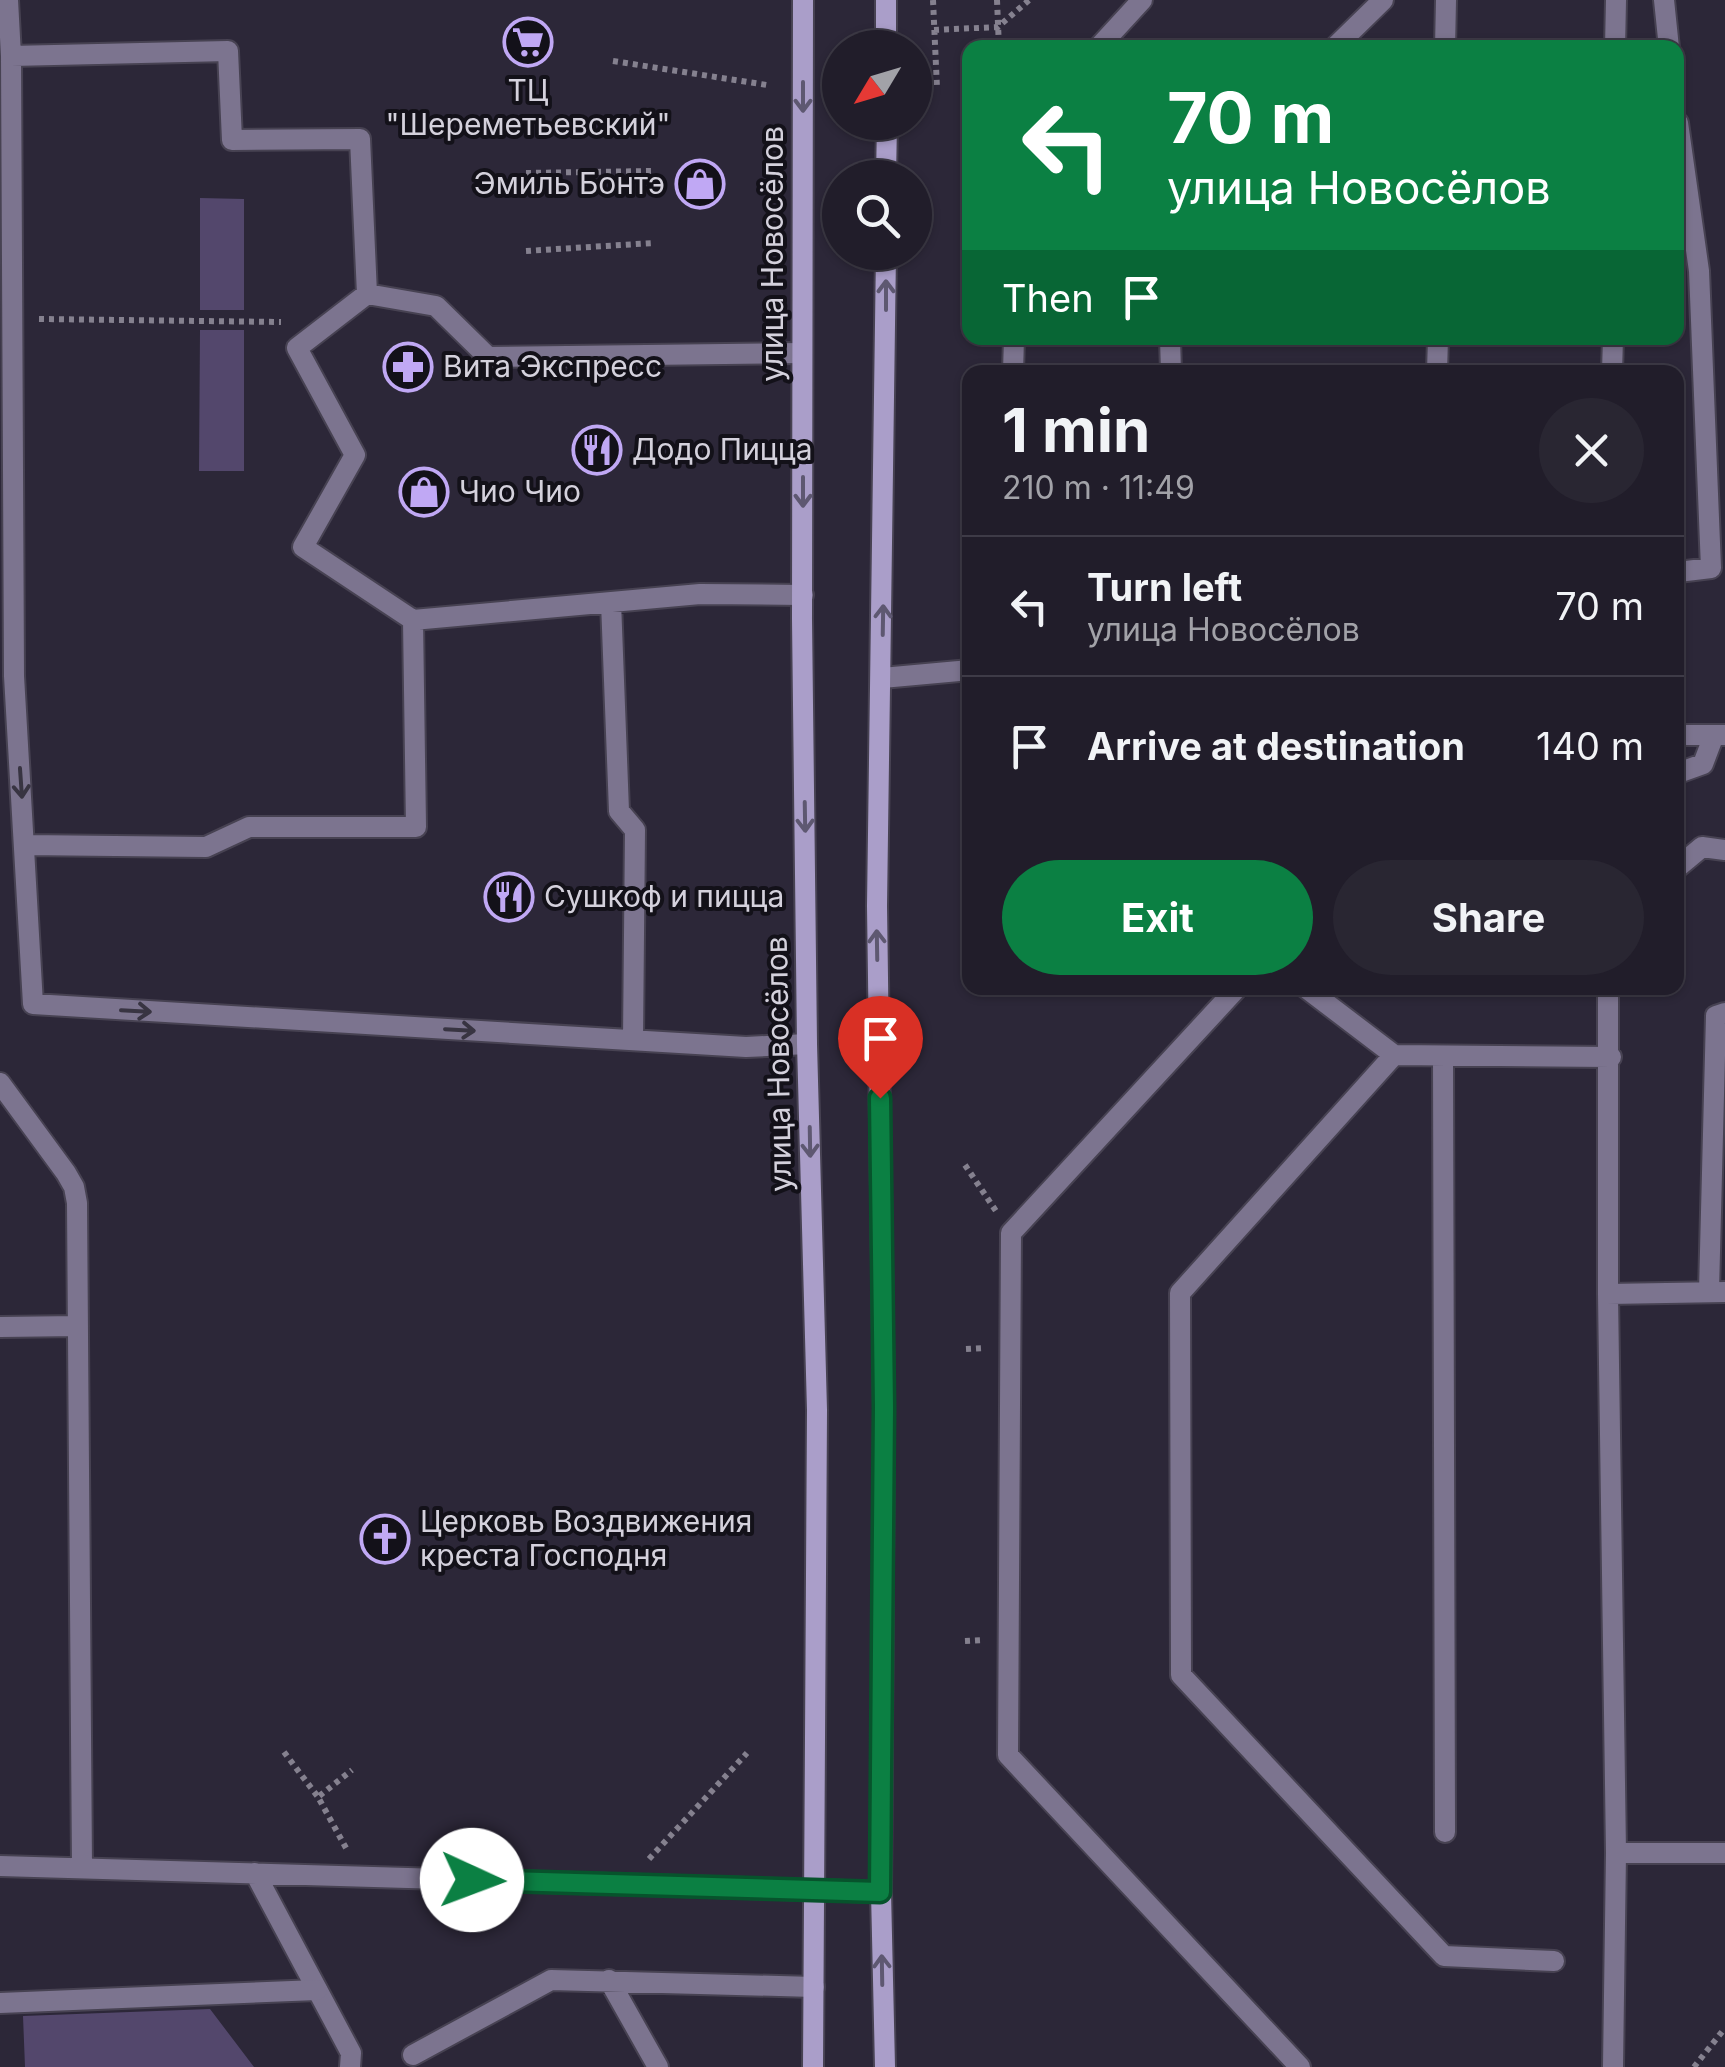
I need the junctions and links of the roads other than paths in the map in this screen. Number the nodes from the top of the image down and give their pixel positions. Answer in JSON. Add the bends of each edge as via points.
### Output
{"nodes":[{"id":1,"x":8,"y":0,"type":"edge"},
{"id":2,"x":803,"y":0,"type":"edge"},
{"id":3,"x":886,"y":0,"type":"edge"},
{"id":4,"x":1142,"y":0,"type":"edge"},
{"id":5,"x":1382,"y":0,"type":"edge"},
{"id":6,"x":1446,"y":0,"type":"edge"},
{"id":7,"x":1616,"y":0,"type":"edge"},
{"id":8,"x":1664,"y":0,"type":"edge"},
{"id":9,"x":886,"y":30,"type":"edge"},
{"id":10,"x":1105,"y":40,"type":"edge"},
{"id":11,"x":1342,"y":40,"type":"edge"},
{"id":12,"x":1445,"y":40,"type":"edge"},
{"id":13,"x":1616,"y":40,"type":"edge"},
{"id":14,"x":1668,"y":40,"type":"edge"},
{"id":15,"x":11,"y":56,"type":"junction"},
{"id":16,"x":1684,"y":165,"type":"edge"},
{"id":17,"x":886,"y":270,"type":"edge"},
{"id":18,"x":367,"y":294,"type":"junction"},
{"id":19,"x":802,"y":353,"type":"junction"},
{"id":20,"x":1718,"y":567,"type":"edge"},
{"id":21,"x":1684,"y":571,"type":"edge"},
{"id":22,"x":803,"y":595,"type":"junction"},
{"id":23,"x":611,"y":602,"type":"junction"},
{"id":24,"x":413,"y":620,"type":"junction"},
{"id":25,"x":962,"y":671,"type":"edge"},
{"id":26,"x":882,"y":678,"type":"junction"},
{"id":27,"x":7,"y":679,"type":"edge"},
{"id":28,"x":1684,"y":735,"type":"edge"},
{"id":29,"x":1720,"y":735,"type":"edge"},
{"id":30,"x":1684,"y":772,"type":"edge"},
{"id":31,"x":25,"y":845,"type":"junction"},
{"id":32,"x":1725,"y":850,"type":"edge"},
{"id":33,"x":1684,"y":862,"type":"edge"},
{"id":34,"x":1231,"y":995,"type":"edge"},
{"id":35,"x":1315,"y":995,"type":"edge"},
{"id":36,"x":1608,"y":995,"type":"edge"},
{"id":37,"x":1725,"y":1013,"type":"edge"},
{"id":38,"x":633,"y":1040,"type":"junction"},
{"id":39,"x":808,"y":1044,"type":"junction"},
{"id":40,"x":1394,"y":1055,"type":"junction"},
{"id":41,"x":1443,"y":1056,"type":"junction"},
{"id":42,"x":1611,"y":1057,"type":"junction"},
{"id":43,"x":0,"y":1083,"type":"edge"},
{"id":44,"x":1717,"y":1292,"type":"edge"},
{"id":45,"x":1608,"y":1294,"type":"junction"},
{"id":46,"x":78,"y":1326,"type":"junction"},
{"id":47,"x":0,"y":1327,"type":"edge"},
{"id":48,"x":1444,"y":1832,"type":"dead end"},
{"id":49,"x":1616,"y":1853,"type":"junction"},
{"id":50,"x":1725,"y":1854,"type":"edge"},
{"id":51,"x":0,"y":1866,"type":"edge"},
{"id":52,"x":82,"y":1868,"type":"junction"},
{"id":53,"x":255,"y":1873,"type":"junction"},
{"id":54,"x":816,"y":1890,"type":"junction"},
{"id":55,"x":880,"y":1892,"type":"junction"},
{"id":56,"x":1554,"y":1961,"type":"dead end"},
{"id":57,"x":609,"y":1980,"type":"junction"},
{"id":58,"x":814,"y":1987,"type":"junction"},
{"id":59,"x":317,"y":1990,"type":"junction"},
{"id":60,"x":0,"y":2003,"type":"edge"},
{"id":61,"x":413,"y":2055,"type":"dead end"},
{"id":62,"x":350,"y":2067,"type":"edge"},
{"id":63,"x":658,"y":2067,"type":"edge"},
{"id":64,"x":813,"y":2067,"type":"edge"},
{"id":65,"x":885,"y":2067,"type":"edge"},
{"id":66,"x":1300,"y":2067,"type":"edge"},
{"id":67,"x":1613,"y":2067,"type":"edge"}],
"edges":[{"from":1,"to":15,"type":"street"},
{"from":2,"to":19,"type":"main road","name":"улица Новосёлов","one_way":true},
{"from":3,"to":9,"type":"main road"},
{"from":4,"to":10,"type":"street"},
{"from":5,"to":11,"type":"street"},
{"from":6,"to":12,"type":"street"},
{"from":7,"to":13,"type":"street"},
{"from":8,"to":14,"type":"street"},
{"from":15,"to":18,"type":"street","via":[[228,51],[232,140],[360,139]]},
{"from":15,"to":27,"type":"street"},
{"from":16,"to":20,"type":"street","via":[[1699,271]]},
{"from":26,"to":17,"type":"main road","one_way":true},
{"from":18,"to":19,"type":"street","via":[[436,306],[488,357]]},
{"from":18,"to":24,"type":"street","via":[[297,348],[354,455],[302,547]]},
{"from":19,"to":22,"type":"main road","name":"улица Новосёлов","one_way":true},
{"from":20,"to":21,"type":"street"},
{"from":22,"to":23,"type":"street"},
{"from":22,"to":39,"type":"main road","name":"улица Новосёлов","one_way":true},
{"from":23,"to":24,"type":"street"},
{"from":23,"to":38,"type":"street","via":[[619,811],[635,830]]},
{"from":24,"to":31,"type":"street","via":[[416,827],[249,827],[206,847]]},
{"from":25,"to":26,"type":"street"},
{"from":55,"to":26,"type":"main road","one_way":true},
{"from":27,"to":31,"type":"street","one_way":true},
{"from":28,"to":29,"type":"street"},
{"from":29,"to":30,"type":"street","via":[[1703,764]]},
{"from":31,"to":38,"type":"street","one_way":true,"via":[[33,1004]]},
{"from":32,"to":33,"type":"street","via":[[1702,847]]},
{"from":34,"to":66,"type":"street","via":[[1011,1233],[1008,1755]]},
{"from":35,"to":40,"type":"street"},
{"from":36,"to":42,"type":"street"},
{"from":37,"to":44,"type":"street","via":[[1716,1016]]},
{"from":38,"to":39,"type":"street"},
{"from":39,"to":54,"type":"main road","name":"улица Новосёлов","one_way":true,"via":[[817,1410]]},
{"from":40,"to":41,"type":"street"},
{"from":40,"to":56,"type":"street","via":[[1180,1293],[1181,1675],[1444,1956]]},
{"from":41,"to":42,"type":"street"},
{"from":41,"to":48,"type":"street"},
{"from":42,"to":45,"type":"street"},
{"from":43,"to":46,"type":"street","via":[[74,1187]]},
{"from":44,"to":45,"type":"street"},
{"from":45,"to":49,"type":"street"},
{"from":46,"to":47,"type":"street"},
{"from":46,"to":52,"type":"street"},
{"from":49,"to":50,"type":"street"},
{"from":49,"to":67,"type":"street"},
{"from":51,"to":52,"type":"street"},
{"from":52,"to":53,"type":"street"},
{"from":53,"to":54,"type":"street"},
{"from":53,"to":59,"type":"street"},
{"from":54,"to":55,"type":"street"},
{"from":54,"to":58,"type":"main road","name":"улица Новосёлов"},
{"from":65,"to":55,"type":"main road","one_way":true},
{"from":57,"to":58,"type":"street"},
{"from":57,"to":61,"type":"street","via":[[551,1980]]},
{"from":57,"to":63,"type":"street"},
{"from":58,"to":64,"type":"main road","name":"улица Новосёлов"},
{"from":59,"to":60,"type":"street"},
{"from":59,"to":62,"type":"street","via":[[350,2053]]}]}
